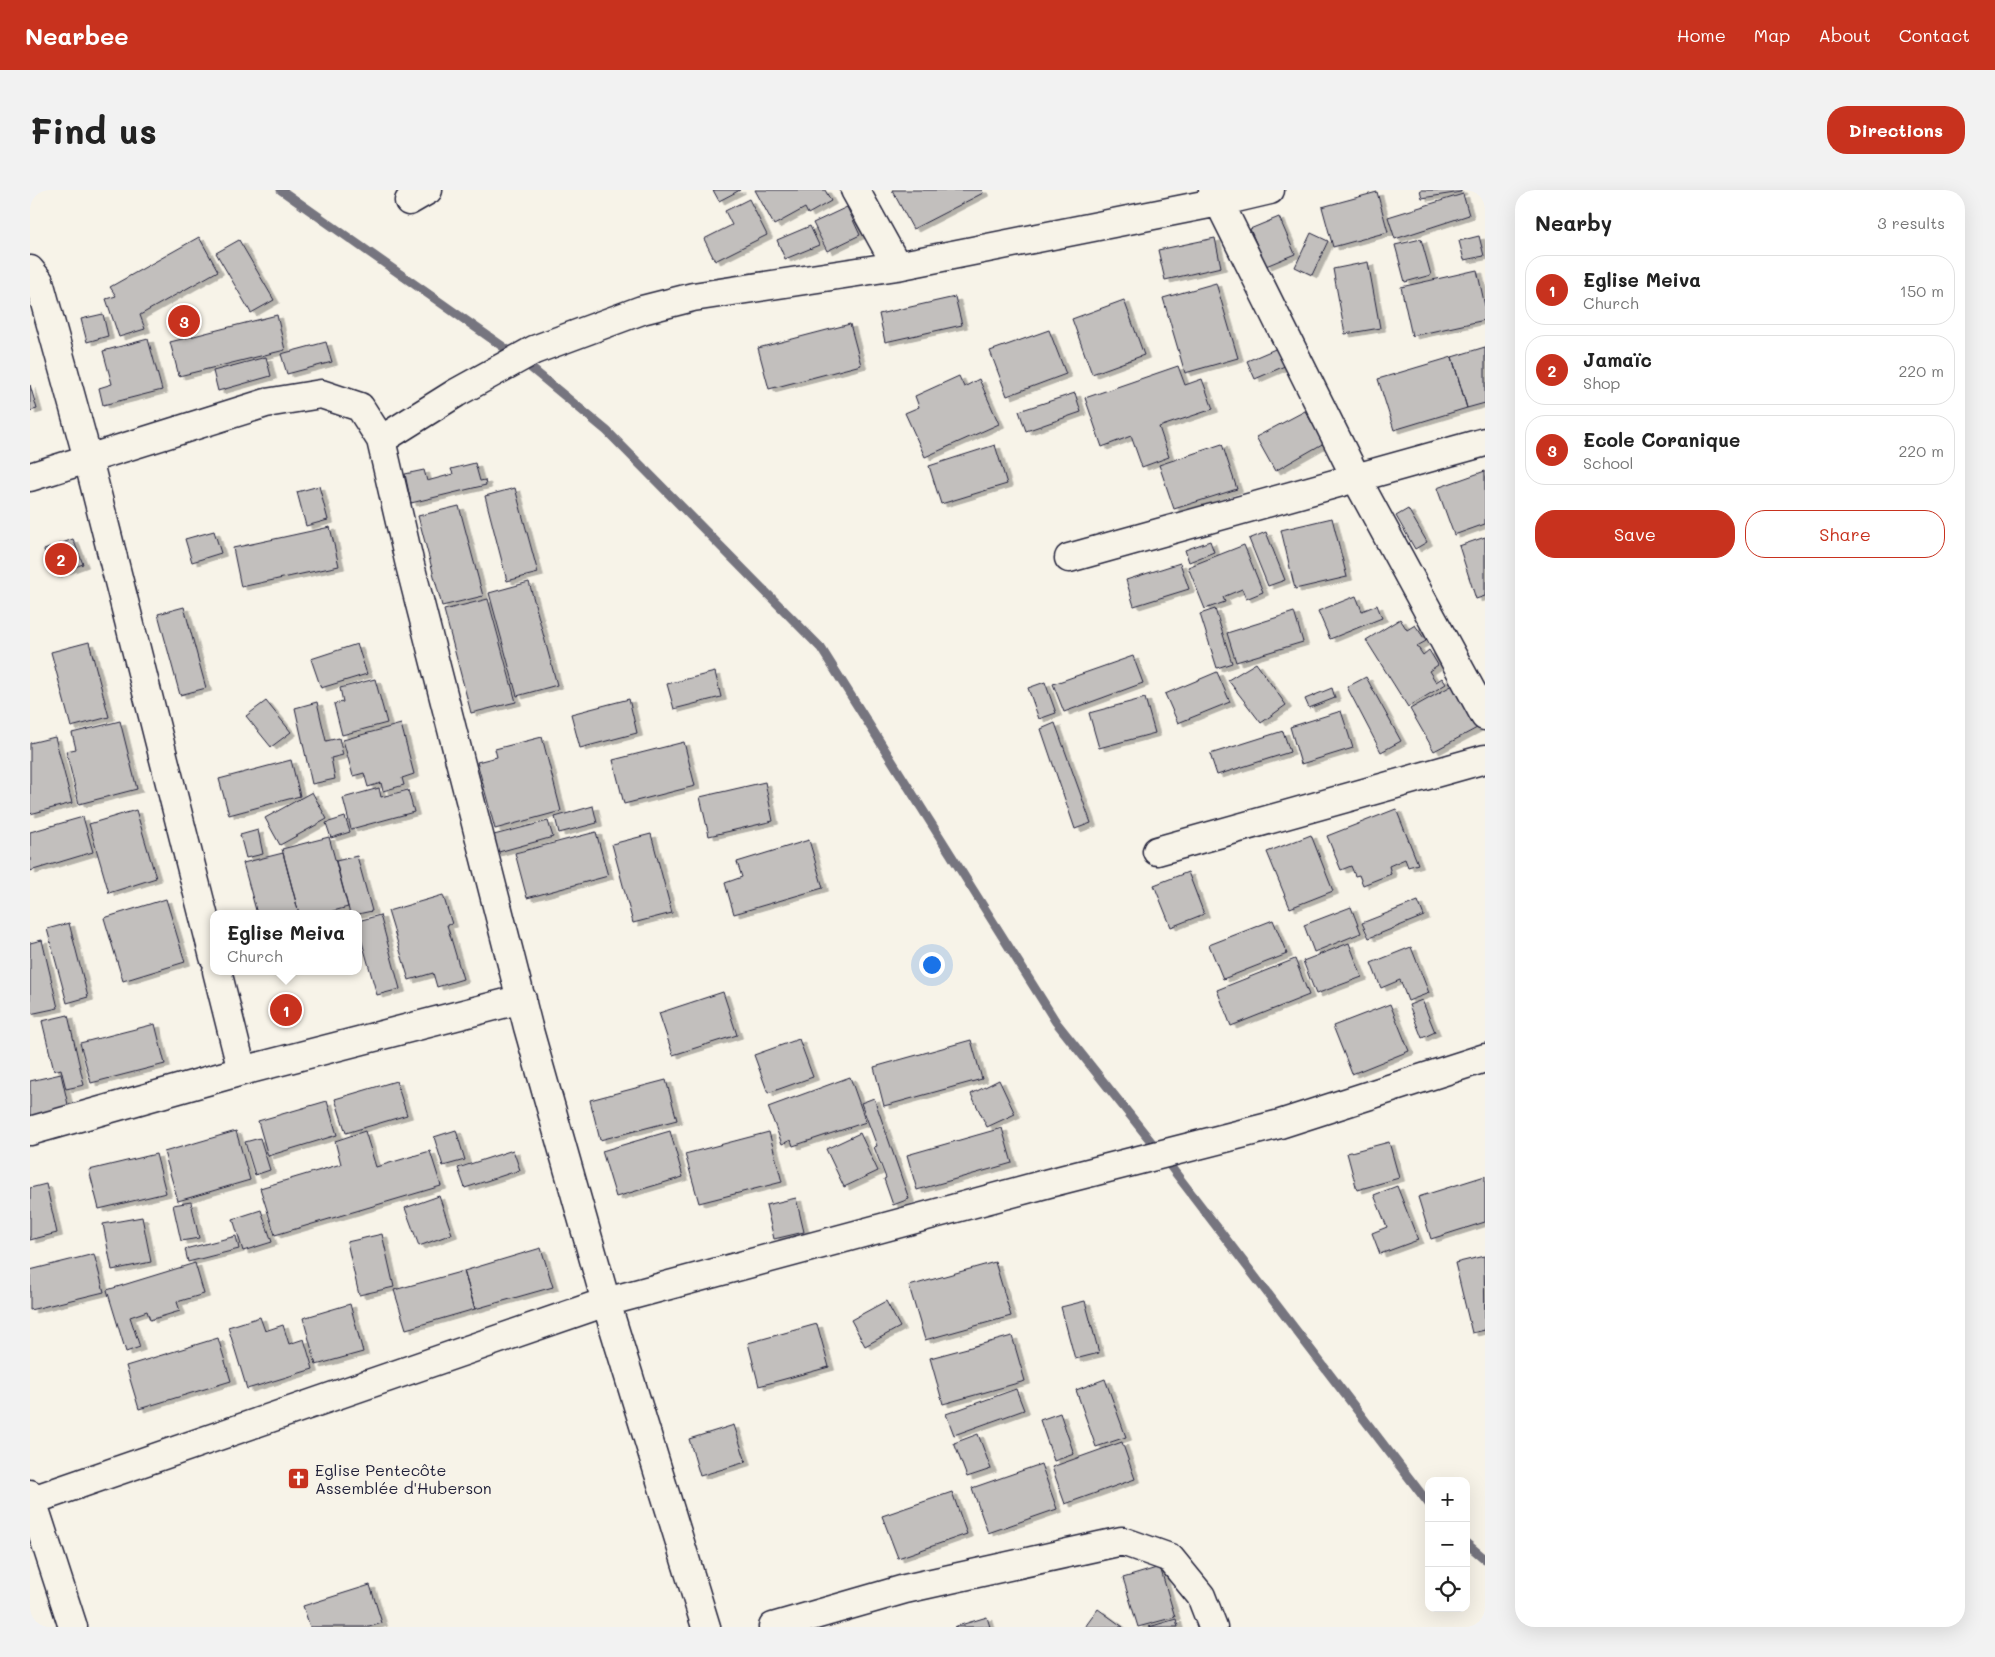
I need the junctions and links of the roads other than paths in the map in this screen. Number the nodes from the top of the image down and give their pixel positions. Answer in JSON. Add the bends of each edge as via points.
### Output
{"nodes":[{"id":1,"x":856,"y":190,"type":"edge"},
{"id":2,"x":1270,"y":190,"type":"edge"},
{"id":3,"x":1216,"y":196,"type":"edge"},
{"id":4,"x":897,"y":266,"type":"junction"},
{"id":5,"x":30,"y":270,"type":"edge"},
{"id":6,"x":381,"y":440,"type":"junction"},
{"id":7,"x":1485,"y":442,"type":"edge"},
{"id":8,"x":88,"y":459,"type":"junction"},
{"id":9,"x":30,"y":477,"type":"edge"},
{"id":10,"x":1356,"y":478,"type":"junction"},
{"id":11,"x":1070,"y":558,"type":"dead end"},
{"id":12,"x":1485,"y":716,"type":"edge"},
{"id":13,"x":1485,"y":759,"type":"edge"},
{"id":14,"x":1157,"y":851,"type":"dead end"},
{"id":15,"x":210,"y":941,"type":"edge"},
{"id":16,"x":218,"y":975,"type":"edge"},
{"id":17,"x":522,"y":999,"type":"junction"},
{"id":18,"x":1485,"y":1058,"type":"edge"},
{"id":19,"x":242,"y":1071,"type":"junction"},
{"id":20,"x":30,"y":1131,"type":"edge"},
{"id":21,"x":606,"y":1302,"type":"junction"},
{"id":22,"x":31,"y":1498,"type":"edge"},
{"id":23,"x":73,"y":1627,"type":"edge"},
{"id":24,"x":706,"y":1627,"type":"edge"},
{"id":25,"x":773,"y":1627,"type":"edge"},
{"id":26,"x":1213,"y":1627,"type":"edge"}],
"edges":[{"from":1,"to":4,"type":"street"},
{"from":2,"to":3,"type":"street"},
{"from":3,"to":4,"type":"street"},
{"from":3,"to":10,"type":"street"},
{"from":4,"to":6,"type":"street","via":[[693,296],[642,310],[534,350],[456,392]]},
{"from":5,"to":8,"type":"street","via":[[39,281]]},
{"from":6,"to":8,"type":"street","via":[[360,407],[321,394],[266,403]]},
{"from":6,"to":17,"type":"street"},
{"from":7,"to":10,"type":"street"},
{"from":8,"to":9,"type":"street"},
{"from":8,"to":15,"type":"street"},
{"from":10,"to":11,"type":"street"},
{"from":10,"to":12,"type":"street"},
{"from":13,"to":14,"type":"street"},
{"from":16,"to":19,"type":"street"},
{"from":17,"to":19,"type":"street"},
{"from":17,"to":21,"type":"street"},
{"from":18,"to":21,"type":"street","via":[[1280,1124]]},
{"from":19,"to":20,"type":"street"},
{"from":21,"to":22,"type":"street"},
{"from":21,"to":24,"type":"street"},
{"from":22,"to":23,"type":"street"},
{"from":25,"to":26,"type":"street","via":[[905,1590],[1122,1541],[1170,1558],[1202,1596]]}]}
